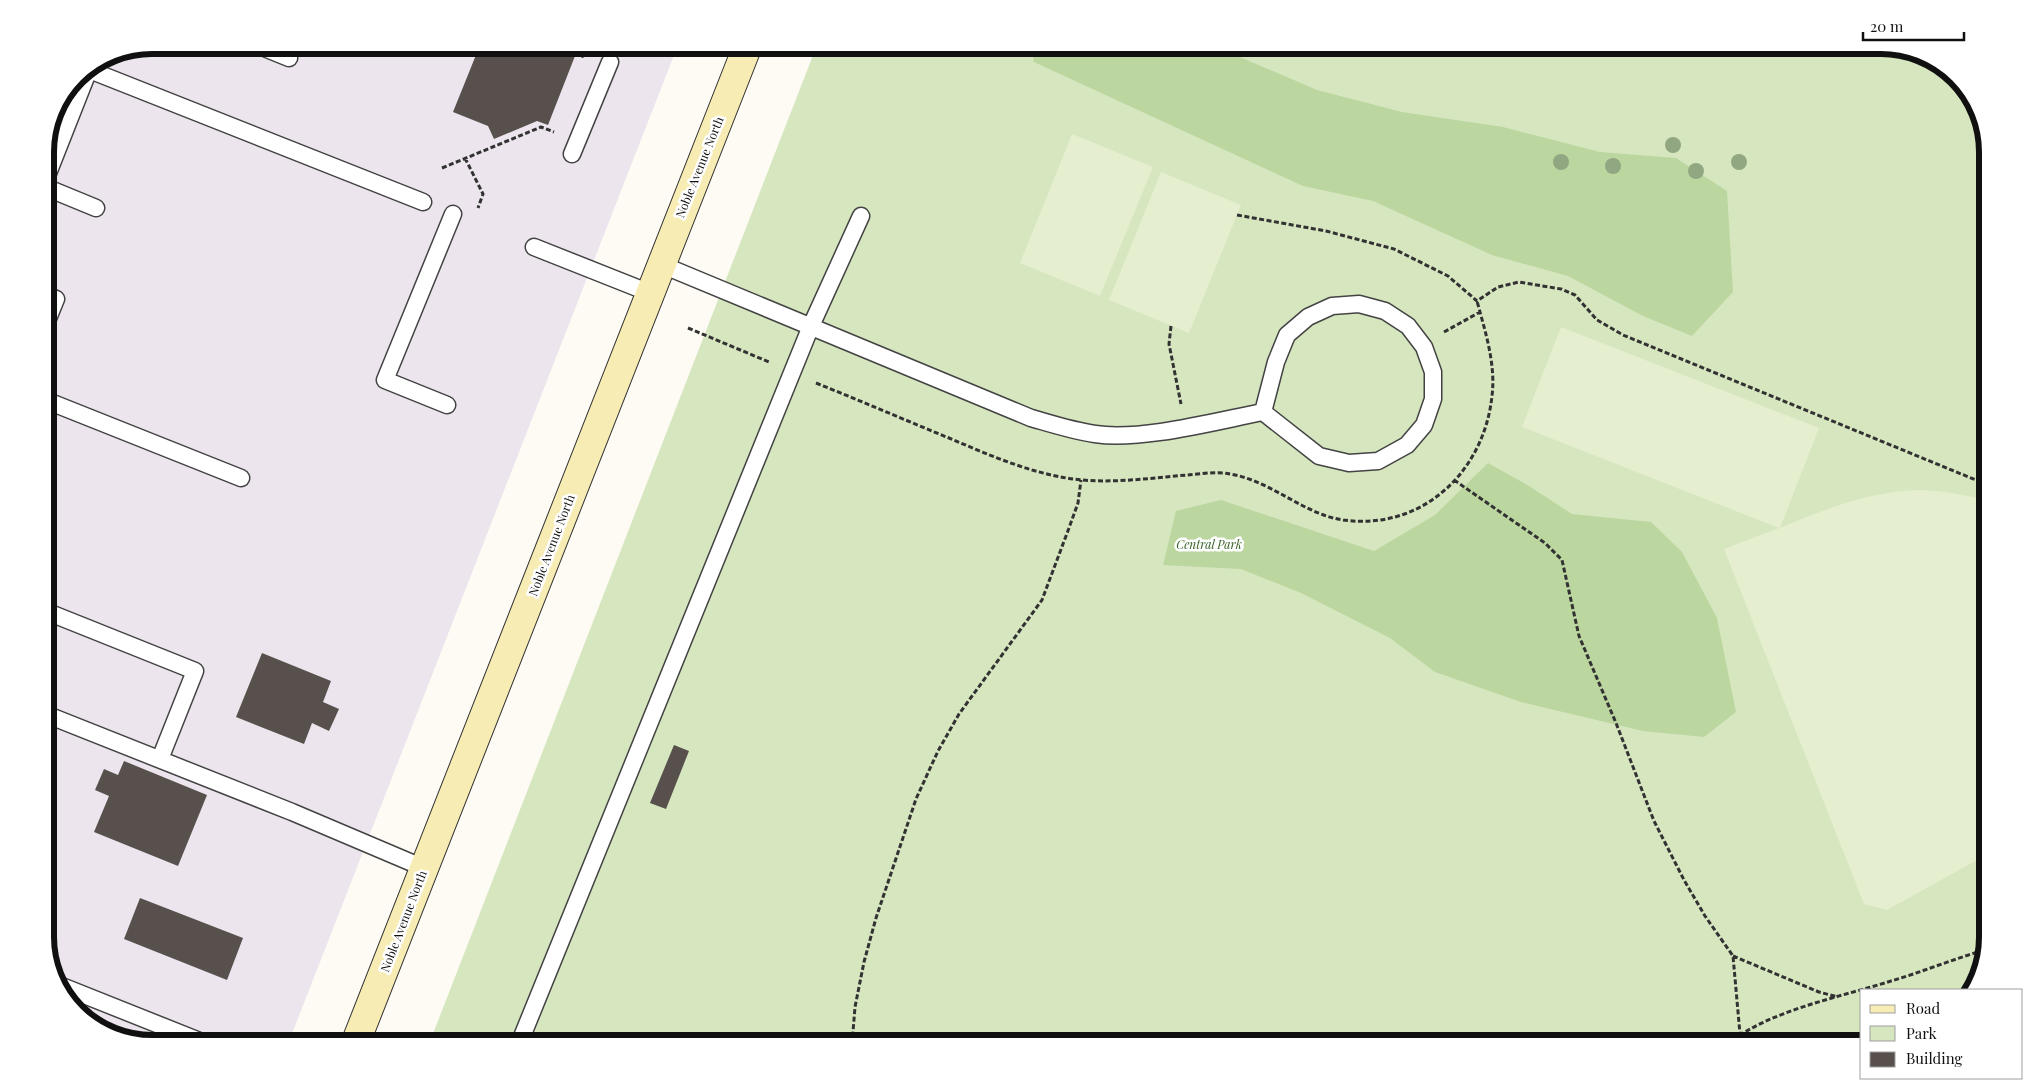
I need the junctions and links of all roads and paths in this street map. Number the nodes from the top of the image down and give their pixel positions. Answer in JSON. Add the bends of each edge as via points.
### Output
{"nodes":[{"id":1,"x":278,"y":54,"type":"edge"},
{"id":2,"x":579,"y":54,"type":"edge"},
{"id":3,"x":744,"y":54,"type":"edge"},
{"id":4,"x":288,"y":58,"type":"dead end"},
{"id":5,"x":610,"y":62,"type":"dead end"},
{"id":6,"x":581,"y":65,"type":"dead end"},
{"id":7,"x":96,"y":72,"type":"edge"},
{"id":8,"x":85,"y":80,"type":"edge"},
{"id":9,"x":557,"y":124,"type":"dead end"},
{"id":10,"x":572,"y":154,"type":"dead end"},
{"id":11,"x":54,"y":158,"type":"edge"},
{"id":12,"x":465,"y":158,"type":"junction"},
{"id":13,"x":442,"y":168,"type":"dead end"},
{"id":14,"x":54,"y":191,"type":"edge"},
{"id":15,"x":423,"y":202,"type":"dead end"},
{"id":16,"x":96,"y":208,"type":"dead end"},
{"id":17,"x":453,"y":214,"type":"dead end"},
{"id":18,"x":475,"y":215,"type":"dead end"},
{"id":19,"x":1237,"y":215,"type":"dead end"},
{"id":20,"x":861,"y":216,"type":"dead end"},
{"id":21,"x":534,"y":247,"type":"dead end"},
{"id":22,"x":660,"y":264,"type":"junction"},
{"id":23,"x":650,"y":293,"type":"junction"},
{"id":24,"x":1480,"y":312,"type":"dead end"},
{"id":25,"x":810,"y":326,"type":"junction"},
{"id":26,"x":1171,"y":326,"type":"dead end"},
{"id":27,"x":1422,"y":344,"type":"junction"},
{"id":28,"x":54,"y":404,"type":"edge"},
{"id":29,"x":447,"y":405,"type":"dead end"},
{"id":30,"x":1263,"y":412,"type":"junction"},
{"id":31,"x":1186,"y":427,"type":"junction"},
{"id":32,"x":241,"y":478,"type":"dead end"},
{"id":33,"x":1081,"y":480,"type":"dead end"},
{"id":34,"x":1454,"y":480,"type":"dead end"},
{"id":35,"x":1979,"y":481,"type":"edge"},
{"id":36,"x":54,"y":615,"type":"edge"},
{"id":37,"x":54,"y":718,"type":"edge"},
{"id":38,"x":160,"y":759,"type":"junction"},
{"id":39,"x":424,"y":868,"type":"junction"},
{"id":40,"x":1978,"y":952,"type":"edge"},
{"id":41,"x":1733,"y":956,"type":"junction"},
{"id":42,"x":68,"y":987,"type":"edge"},
{"id":43,"x":1863,"y":989,"type":"edge"},
{"id":44,"x":1860,"y":990,"type":"edge"},
{"id":45,"x":1838,"y":997,"type":"junction"},
{"id":46,"x":1740,"y":1034,"type":"joint"},
{"id":47,"x":185,"y":1035,"type":"edge"},
{"id":48,"x":359,"y":1035,"type":"edge"},
{"id":49,"x":523,"y":1035,"type":"edge"},
{"id":50,"x":853,"y":1035,"type":"edge"}],
"edges":[{"from":1,"to":4,"type":"lane"},
{"from":2,"to":6,"type":"path","via":[[584,56]]},
{"from":3,"to":22,"type":"street","name":"Noble Avenue North"},
{"from":5,"to":10,"type":"lane"},
{"from":7,"to":15,"type":"lane"},
{"from":8,"to":11,"type":"lane"},
{"from":9,"to":12,"type":"path","via":[[554,133],[541,127]]},
{"from":12,"to":13,"type":"path"},
{"from":12,"to":18,"type":"path","via":[[483,194]]},
{"from":14,"to":16,"type":"lane"},
{"from":17,"to":29,"type":"lane","via":[[385,380]]},
{"from":19,"to":35,"type":"path","via":[[1326,231],[1394,249],[1448,276],[1477,301],[1498,287],[1519,282],[1561,288],[1575,295],[1597,320],[1624,335]]},
{"from":20,"to":25,"type":"lane"},
{"from":21,"to":23,"type":"lane"},
{"from":22,"to":23,"type":"street","name":"Noble Avenue North"},
{"from":22,"to":25,"type":"lane"},
{"from":23,"to":39,"type":"street","name":"Noble Avenue North"},
{"from":24,"to":27,"type":"path"},
{"from":25,"to":31,"type":"lane","via":[[1031,418],[1096,434],[1130,435]]},
{"from":25,"to":49,"type":"lane"},
{"from":26,"to":31,"type":"path","via":[[1169,344]]},
{"from":27,"to":30,"type":"lane","via":[[1408,326],[1385,311],[1359,304],[1332,306],[1308,317],[1287,335]]},
{"from":27,"to":30,"type":"lane","via":[[1433,372],[1432,399],[1424,424],[1407,445],[1378,461],[1350,463],[1319,456]]},
{"from":28,"to":32,"type":"lane"},
{"from":30,"to":31,"type":"lane"},
{"from":33,"to":50,"type":"path","via":[[1078,502],[1042,600],[959,714],[916,799],[864,962]]},
{"from":34,"to":41,"type":"path","via":[[1545,543],[1562,560],[1579,636],[1654,821],[1705,916]]},
{"from":36,"to":38,"type":"lane","via":[[195,671]]},
{"from":37,"to":38,"type":"lane"},
{"from":38,"to":39,"type":"lane"},
{"from":39,"to":48,"type":"street","name":"Noble Avenue North"},
{"from":40,"to":43,"type":"path"},
{"from":41,"to":45,"type":"path"},
{"from":41,"to":46,"type":"path"},
{"from":42,"to":47,"type":"lane"},
{"from":44,"to":45,"type":"path"},
{"from":45,"to":46,"type":"path","via":[[1778,1014]]}]}
